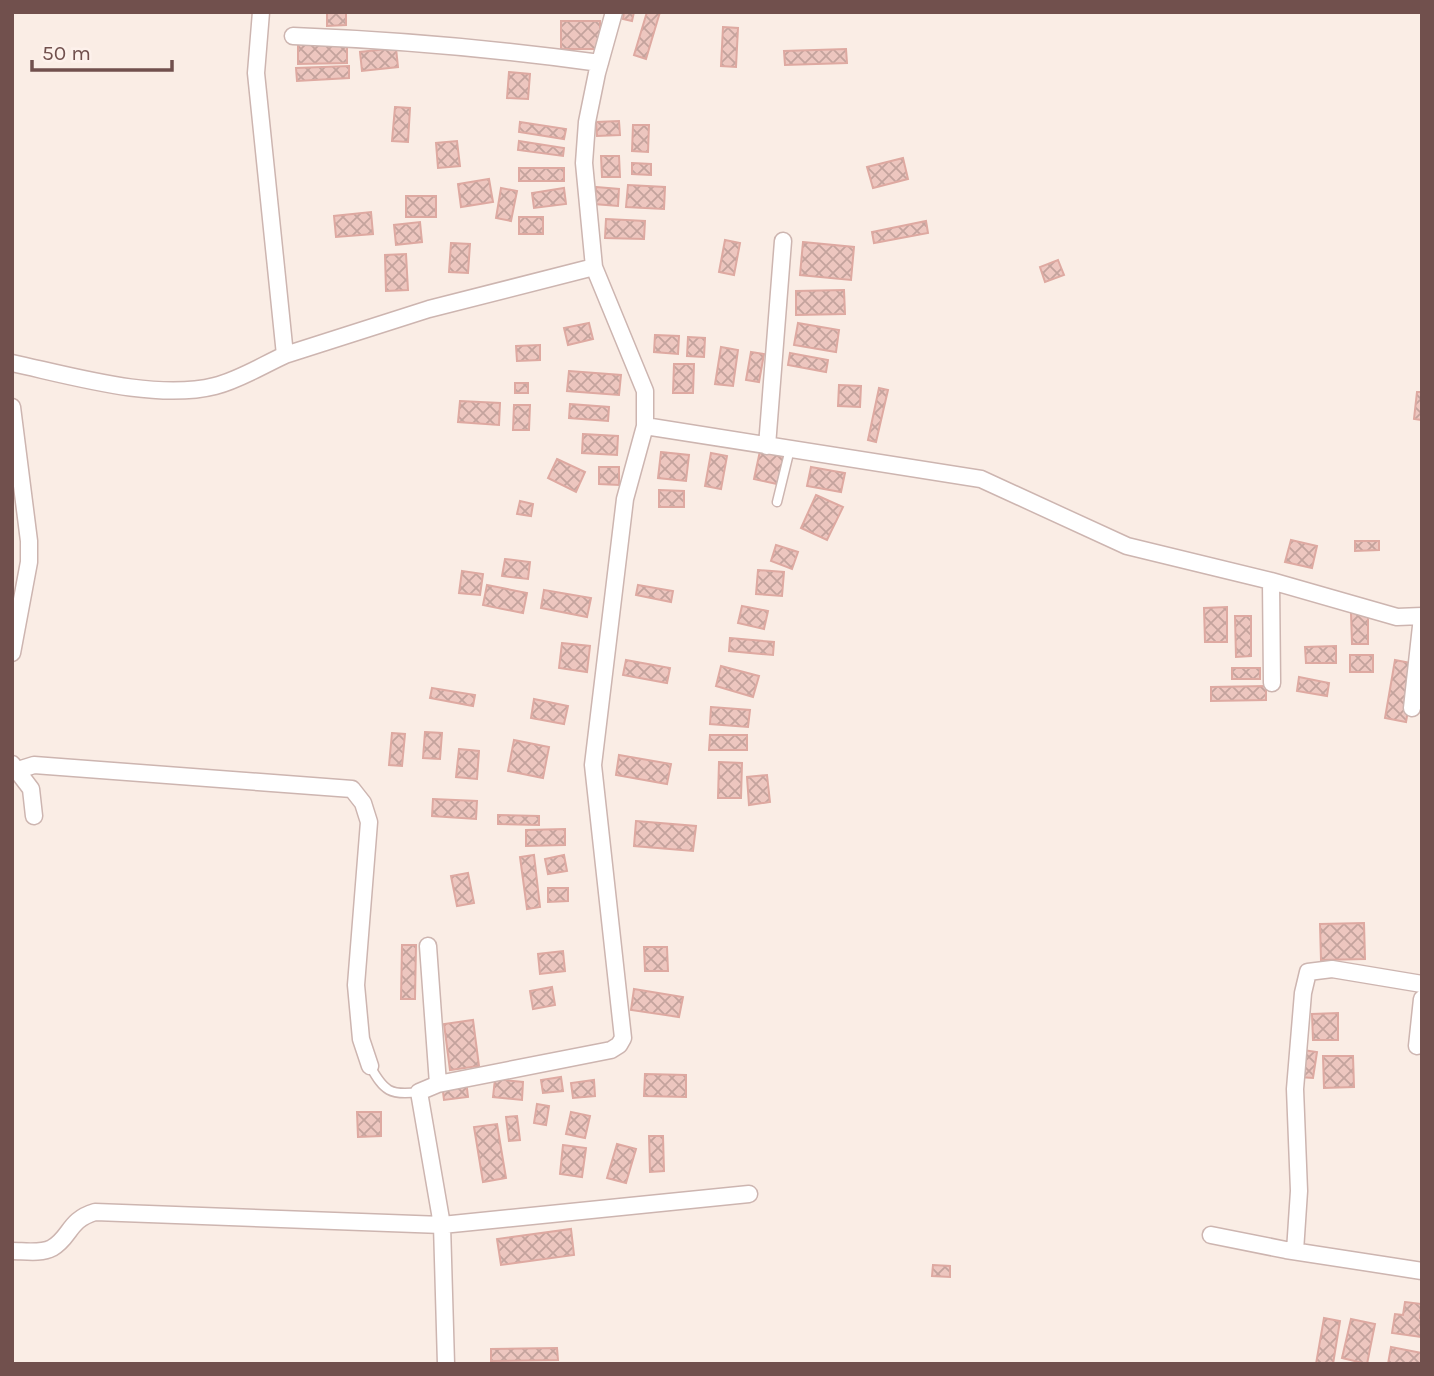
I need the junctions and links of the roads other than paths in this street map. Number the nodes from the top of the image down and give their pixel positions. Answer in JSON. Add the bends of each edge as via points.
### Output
{"nodes":[{"id":1,"x":261,"y":12,"type":"edge"},
{"id":2,"x":614,"y":12,"type":"edge"},
{"id":3,"x":293,"y":36,"type":"dead end"},
{"id":4,"x":600,"y":63,"type":"junction"},
{"id":5,"x":783,"y":241,"type":"dead end"},
{"id":6,"x":594,"y":267,"type":"junction"},
{"id":7,"x":285,"y":355,"type":"junction"},
{"id":8,"x":12,"y":363,"type":"edge"},
{"id":9,"x":12,"y":407,"type":"edge"},
{"id":10,"x":645,"y":426,"type":"junction"},
{"id":11,"x":767,"y":446,"type":"junction"},
{"id":12,"x":790,"y":449,"type":"junction"},
{"id":13,"x":777,"y":502,"type":"dead end"},
{"id":14,"x":1271,"y":581,"type":"junction"},
{"id":15,"x":1422,"y":616,"type":"edge"},
{"id":16,"x":12,"y":653,"type":"edge"},
{"id":17,"x":1272,"y":682,"type":"dead end"},
{"id":18,"x":1412,"y":708,"type":"dead end"},
{"id":19,"x":15,"y":767,"type":"edge"},
{"id":20,"x":34,"y":816,"type":"dead end"},
{"id":21,"x":428,"y":946,"type":"dead end"},
{"id":22,"x":1422,"y":984,"type":"edge"},
{"id":23,"x":1422,"y":999,"type":"edge"},
{"id":24,"x":1418,"y":1046,"type":"dead end"},
{"id":25,"x":370,"y":1066,"type":"joint"},
{"id":26,"x":438,"y":1084,"type":"junction"},
{"id":27,"x":419,"y":1092,"type":"junction"},
{"id":28,"x":749,"y":1194,"type":"dead end"},
{"id":29,"x":442,"y":1225,"type":"junction"},
{"id":30,"x":1211,"y":1235,"type":"dead end"},
{"id":31,"x":12,"y":1251,"type":"edge"},
{"id":32,"x":1294,"y":1251,"type":"junction"},
{"id":33,"x":1422,"y":1271,"type":"edge"},
{"id":34,"x":446,"y":1364,"type":"edge"}],
"edges":[{"from":1,"to":7,"type":"street","via":[[256,73]]},
{"from":2,"to":4,"type":"street"},
{"from":3,"to":4,"type":"street"},
{"from":4,"to":6,"type":"street","via":[[587,122],[584,163]]},
{"from":5,"to":11,"type":"street"},
{"from":6,"to":7,"type":"street","via":[[429,309]]},
{"from":6,"to":10,"type":"street","via":[[645,391]]},
{"from":7,"to":8,"type":"street","via":[[216,386],[168,391]]},
{"from":9,"to":16,"type":"street","via":[[29,541]]},
{"from":10,"to":11,"type":"street"},
{"from":10,"to":26,"type":"street","via":[[625,499],[593,765],[623,1038],[611,1050]]},
{"from":11,"to":12,"type":"street"},
{"from":12,"to":13,"type":"lane"},
{"from":12,"to":14,"type":"street","via":[[981,479],[1127,546]]},
{"from":14,"to":15,"type":"street","via":[[1397,617]]},
{"from":14,"to":17,"type":"street"},
{"from":15,"to":18,"type":"street"},
{"from":19,"to":20,"type":"street","via":[[31,789]]},
{"from":19,"to":25,"type":"street","via":[[352,789],[369,822],[356,985],[361,1039]]},
{"from":21,"to":26,"type":"street"},
{"from":22,"to":32,"type":"street","via":[[1332,969],[1308,972],[1295,1089],[1299,1191]]},
{"from":23,"to":24,"type":"street"},
{"from":25,"to":27,"type":"lane","via":[[381,1085],[398,1095]]},
{"from":26,"to":27,"type":"street"},
{"from":27,"to":29,"type":"street"},
{"from":28,"to":29,"type":"street"},
{"from":29,"to":31,"type":"street","via":[[95,1212],[76,1220],[52,1248]]},
{"from":29,"to":34,"type":"street"},
{"from":30,"to":32,"type":"street"},
{"from":32,"to":33,"type":"street"}]}
